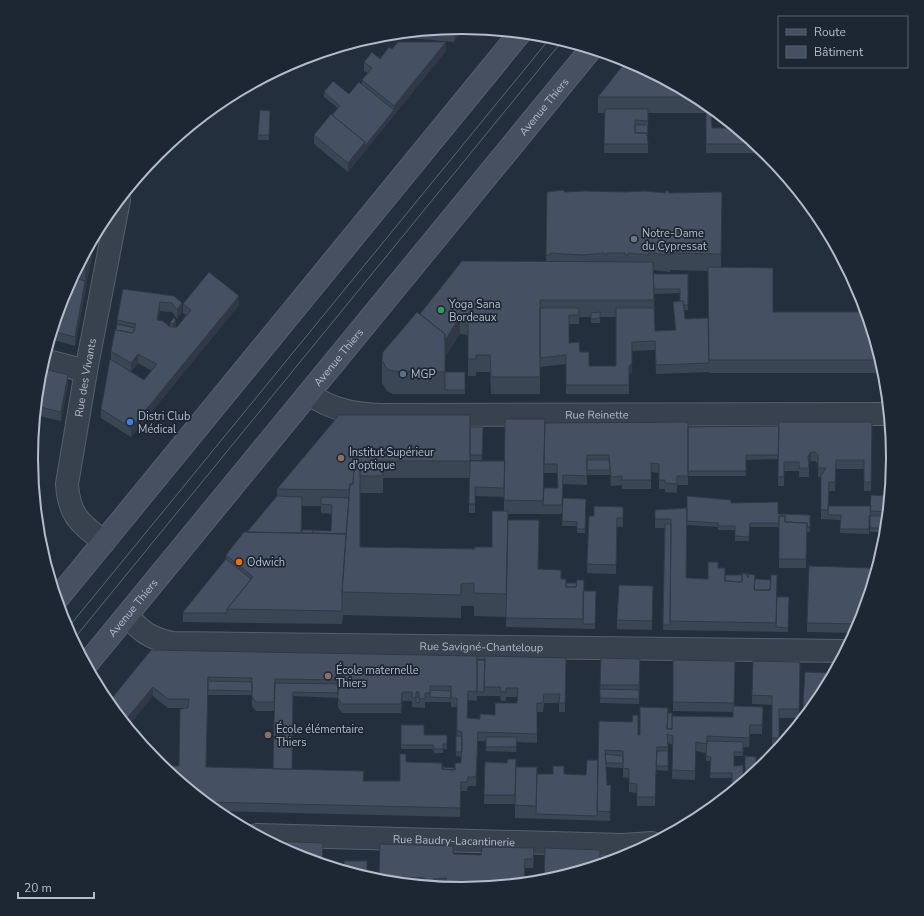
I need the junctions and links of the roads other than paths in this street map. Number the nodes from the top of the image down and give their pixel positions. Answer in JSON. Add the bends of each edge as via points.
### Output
{"nodes":[{"id":1,"x":516,"y":38,"type":"edge"},
{"id":2,"x":587,"y":53,"type":"edge"},
{"id":3,"x":112,"y":218,"type":"edge"},
{"id":4,"x":49,"y":362,"type":"edge"},
{"id":5,"x":86,"y":371,"type":"junction"},
{"id":6,"x":310,"y":394,"type":"junction"},
{"id":7,"x":883,"y":414,"type":"edge"},
{"id":8,"x":104,"y":542,"type":"junction"},
{"id":9,"x":61,"y":595,"type":"edge"},
{"id":10,"x":127,"y":616,"type":"junction"},
{"id":11,"x":839,"y":651,"type":"edge"},
{"id":12,"x":90,"y":660,"type":"edge"},
{"id":13,"x":269,"y":835,"type":"edge"},
{"id":14,"x":637,"y":844,"type":"edge"}],
"edges":[{"from":1,"to":8,"type":"main road"},
{"from":2,"to":6,"type":"main road","name":"Avenue Thiers"},
{"from":3,"to":5,"type":"street","name":"Rue des Vivants"},
{"from":4,"to":5,"type":"street"},
{"from":5,"to":8,"type":"street","name":"Rue des Vivants","via":[[69,466],[68,502],[75,516]]},
{"from":6,"to":7,"type":"street","name":"Rue Reinette","via":[[334,408],[357,414],[382,415]]},
{"from":6,"to":10,"type":"main road","name":"Avenue Thiers"},
{"from":8,"to":9,"type":"main road"},
{"from":10,"to":11,"type":"street","name":"Rue Savigné-Chanteloup","via":[[143,632],[159,640],[173,643]]},
{"from":10,"to":12,"type":"main road","name":"Avenue Thiers"},
{"from":13,"to":14,"type":"street","name":"Rue Baudry-Lacantinerie"}]}
